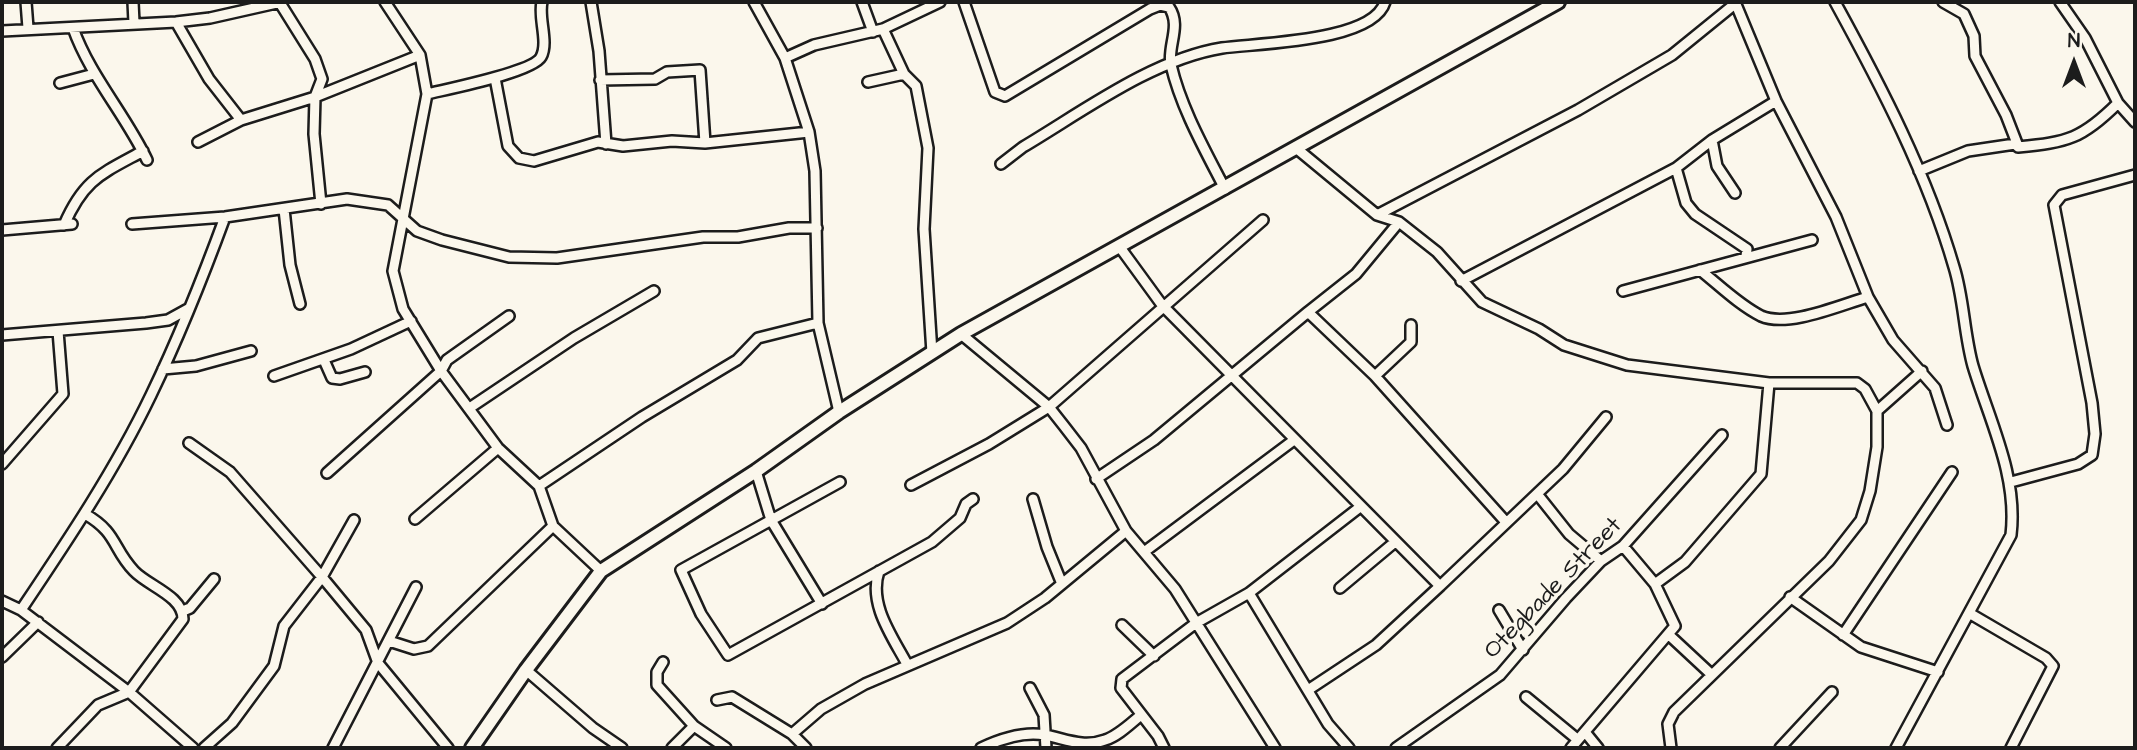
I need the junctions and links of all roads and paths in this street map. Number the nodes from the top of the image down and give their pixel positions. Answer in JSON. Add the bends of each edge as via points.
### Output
{"nodes":[{"id":1,"x":26,"y":2,"type":"edge"},
{"id":2,"x":133,"y":2,"type":"edge"},
{"id":3,"x":237,"y":2,"type":"edge"},
{"id":4,"x":280,"y":2,"type":"edge"},
{"id":5,"x":385,"y":2,"type":"edge"},
{"id":6,"x":542,"y":2,"type":"edge"},
{"id":7,"x":591,"y":2,"type":"edge"},
{"id":8,"x":754,"y":2,"type":"edge"},
{"id":9,"x":862,"y":2,"type":"edge"},
{"id":10,"x":940,"y":2,"type":"edge"},
{"id":11,"x":964,"y":2,"type":"edge"},
{"id":12,"x":1385,"y":2,"type":"edge"},
{"id":13,"x":1558,"y":2,"type":"edge"},
{"id":14,"x":1735,"y":2,"type":"edge"},
{"id":15,"x":1835,"y":2,"type":"edge"},
{"id":16,"x":1943,"y":2,"type":"edge"},
{"id":17,"x":2060,"y":2,"type":"edge"},
{"id":18,"x":1169,"y":4,"type":"edge"},
{"id":19,"x":240,"y":12,"type":"junction"},
{"id":20,"x":176,"y":22,"type":"junction"},
{"id":21,"x":134,"y":23,"type":"junction"},
{"id":22,"x":73,"y":28,"type":"junction"},
{"id":23,"x":28,"y":29,"type":"junction"},
{"id":24,"x":2,"y":31,"type":"edge"},
{"id":25,"x":878,"y":31,"type":"junction"},
{"id":26,"x":420,"y":55,"type":"junction"},
{"id":27,"x":785,"y":58,"type":"junction"},
{"id":28,"x":1170,"y":62,"type":"junction"},
{"id":29,"x":94,"y":74,"type":"junction"},
{"id":30,"x":904,"y":74,"type":"junction"},
{"id":31,"x":495,"y":78,"type":"junction"},
{"id":32,"x":600,"y":80,"type":"junction"},
{"id":33,"x":868,"y":82,"type":"dead end"},
{"id":34,"x":60,"y":83,"type":"dead end"},
{"id":35,"x":427,"y":94,"type":"junction"},
{"id":36,"x":314,"y":97,"type":"junction"},
{"id":37,"x":1776,"y":101,"type":"junction"},
{"id":38,"x":2118,"y":103,"type":"junction"},
{"id":39,"x":241,"y":120,"type":"junction"},
{"id":40,"x":2135,"y":122,"type":"edge"},
{"id":41,"x":809,"y":132,"type":"junction"},
{"id":42,"x":1712,"y":140,"type":"junction"},
{"id":43,"x":198,"y":142,"type":"dead end"},
{"id":44,"x":705,"y":143,"type":"junction"},
{"id":45,"x":606,"y":144,"type":"junction"},
{"id":46,"x":1296,"y":148,"type":"junction"},
{"id":47,"x":2018,"y":148,"type":"junction"},
{"id":48,"x":1001,"y":164,"type":"dead end"},
{"id":49,"x":1676,"y":168,"type":"junction"},
{"id":50,"x":1919,"y":171,"type":"junction"},
{"id":51,"x":2135,"y":175,"type":"edge"},
{"id":52,"x":1225,"y":189,"type":"junction"},
{"id":53,"x":1735,"y":193,"type":"dead end"},
{"id":54,"x":321,"y":204,"type":"junction"},
{"id":55,"x":284,"y":209,"type":"junction"},
{"id":56,"x":1377,"y":215,"type":"junction"},
{"id":57,"x":225,"y":217,"type":"junction"},
{"id":58,"x":402,"y":218,"type":"junction"},
{"id":59,"x":1263,"y":220,"type":"dead end"},
{"id":60,"x":1399,"y":222,"type":"junction"},
{"id":61,"x":132,"y":224,"type":"dead end"},
{"id":62,"x":817,"y":228,"type":"junction"},
{"id":63,"x":2,"y":230,"type":"edge"},
{"id":64,"x":1812,"y":240,"type":"dead end"},
{"id":65,"x":1119,"y":246,"type":"junction"},
{"id":66,"x":1746,"y":256,"type":"junction"},
{"id":67,"x":1700,"y":270,"type":"junction"},
{"id":68,"x":1461,"y":281,"type":"junction"},
{"id":69,"x":654,"y":291,"type":"dead end"},
{"id":70,"x":1623,"y":291,"type":"dead end"},
{"id":71,"x":1867,"y":297,"type":"junction"},
{"id":72,"x":300,"y":304,"type":"dead end"},
{"id":73,"x":1163,"y":305,"type":"junction"},
{"id":74,"x":188,"y":309,"type":"junction"},
{"id":75,"x":1308,"y":312,"type":"junction"},
{"id":76,"x":509,"y":316,"type":"dead end"},
{"id":77,"x":411,"y":321,"type":"junction"},
{"id":78,"x":818,"y":323,"type":"junction"},
{"id":79,"x":1411,"y":325,"type":"dead end"},
{"id":80,"x":58,"y":331,"type":"junction"},
{"id":81,"x":2,"y":333,"type":"edge"},
{"id":82,"x":961,"y":334,"type":"junction"},
{"id":83,"x":251,"y":351,"type":"dead end"},
{"id":84,"x":932,"y":353,"type":"junction"},
{"id":85,"x":324,"y":360,"type":"junction"},
{"id":86,"x":163,"y":369,"type":"junction"},
{"id":87,"x":441,"y":371,"type":"junction"},
{"id":88,"x":1922,"y":371,"type":"junction"},
{"id":89,"x":365,"y":372,"type":"dead end"},
{"id":90,"x":274,"y":376,"type":"dead end"},
{"id":91,"x":1233,"y":376,"type":"junction"},
{"id":92,"x":1375,"y":376,"type":"junction"},
{"id":93,"x":1769,"y":383,"type":"junction"},
{"id":94,"x":471,"y":407,"type":"junction"},
{"id":95,"x":1049,"y":407,"type":"junction"},
{"id":96,"x":839,"y":411,"type":"junction"},
{"id":97,"x":1877,"y":411,"type":"junction"},
{"id":98,"x":1606,"y":417,"type":"dead end"},
{"id":99,"x":1947,"y":425,"type":"dead end"},
{"id":100,"x":1722,"y":435,"type":"dead end"},
{"id":101,"x":1294,"y":440,"type":"junction"},
{"id":102,"x":189,"y":443,"type":"dead end"},
{"id":103,"x":498,"y":448,"type":"junction"},
{"id":104,"x":2,"y":464,"type":"edge"},
{"id":105,"x":756,"y":471,"type":"junction"},
{"id":106,"x":1952,"y":472,"type":"dead end"},
{"id":107,"x":327,"y":473,"type":"dead end"},
{"id":108,"x":1096,"y":479,"type":"junction"},
{"id":109,"x":840,"y":482,"type":"dead end"},
{"id":110,"x":2011,"y":482,"type":"junction"},
{"id":111,"x":911,"y":485,"type":"dead end"},
{"id":112,"x":539,"y":486,"type":"junction"},
{"id":113,"x":1538,"y":495,"type":"junction"},
{"id":114,"x":973,"y":499,"type":"dead end"},
{"id":115,"x":1033,"y":499,"type":"dead end"},
{"id":116,"x":1360,"y":507,"type":"junction"},
{"id":117,"x":85,"y":514,"type":"junction"},
{"id":118,"x":415,"y":519,"type":"dead end"},
{"id":119,"x":354,"y":520,"type":"dead end"},
{"id":120,"x":771,"y":520,"type":"junction"},
{"id":121,"x":1505,"y":521,"type":"junction"},
{"id":122,"x":554,"y":527,"type":"junction"},
{"id":123,"x":1126,"y":531,"type":"junction"},
{"id":124,"x":1395,"y":542,"type":"junction"},
{"id":125,"x":1623,"y":546,"type":"junction"},
{"id":126,"x":1144,"y":552,"type":"junction"},
{"id":127,"x":1601,"y":561,"type":"junction"},
{"id":128,"x":601,"y":571,"type":"junction"},
{"id":129,"x":879,"y":571,"type":"junction"},
{"id":130,"x":322,"y":577,"type":"junction"},
{"id":131,"x":214,"y":579,"type":"dead end"},
{"id":132,"x":1062,"y":584,"type":"junction"},
{"id":133,"x":1655,"y":584,"type":"junction"},
{"id":134,"x":1440,"y":586,"type":"junction"},
{"id":135,"x":416,"y":587,"type":"dead end"},
{"id":136,"x":1340,"y":588,"type":"dead end"},
{"id":137,"x":1249,"y":593,"type":"junction"},
{"id":138,"x":1790,"y":597,"type":"junction"},
{"id":139,"x":2,"y":601,"type":"edge"},
{"id":140,"x":822,"y":604,"type":"junction"},
{"id":141,"x":21,"y":610,"type":"junction"},
{"id":142,"x":1499,"y":610,"type":"dead end"},
{"id":143,"x":183,"y":611,"type":"junction"},
{"id":144,"x":1969,"y":613,"type":"junction"},
{"id":145,"x":38,"y":622,"type":"junction"},
{"id":146,"x":1196,"y":623,"type":"junction"},
{"id":147,"x":1122,"y":625,"type":"dead end"},
{"id":148,"x":1669,"y":635,"type":"junction"},
{"id":149,"x":1843,"y":635,"type":"junction"},
{"id":150,"x":389,"y":642,"type":"junction"},
{"id":151,"x":1523,"y":650,"type":"junction"},
{"id":152,"x":1154,"y":656,"type":"junction"},
{"id":153,"x":2,"y":657,"type":"edge"},
{"id":154,"x":663,"y":662,"type":"dead end"},
{"id":155,"x":377,"y":663,"type":"junction"},
{"id":156,"x":907,"y":664,"type":"junction"},
{"id":157,"x":526,"y":670,"type":"junction"},
{"id":158,"x":1938,"y":672,"type":"junction"},
{"id":159,"x":1712,"y":675,"type":"junction"},
{"id":160,"x":1030,"y":688,"type":"dead end"},
{"id":161,"x":1308,"y":690,"type":"junction"},
{"id":162,"x":130,"y":692,"type":"junction"},
{"id":163,"x":1832,"y":692,"type":"dead end"},
{"id":164,"x":1526,"y":697,"type":"dead end"},
{"id":165,"x":717,"y":700,"type":"dead end"},
{"id":166,"x":1141,"y":715,"type":"junction"},
{"id":167,"x":694,"y":726,"type":"junction"},
{"id":168,"x":1585,"y":732,"type":"junction"},
{"id":169,"x":792,"y":734,"type":"junction"},
{"id":170,"x":1045,"y":735,"type":"junction"},
{"id":171,"x":1574,"y":744,"type":"edge"},
{"id":172,"x":57,"y":748,"type":"edge"},
{"id":173,"x":193,"y":748,"type":"edge"},
{"id":174,"x":204,"y":748,"type":"edge"},
{"id":175,"x":333,"y":748,"type":"edge"},
{"id":176,"x":448,"y":748,"type":"edge"},
{"id":177,"x":472,"y":748,"type":"edge"},
{"id":178,"x":622,"y":748,"type":"edge"},
{"id":179,"x":672,"y":748,"type":"edge"},
{"id":180,"x":726,"y":748,"type":"edge"},
{"id":181,"x":806,"y":748,"type":"edge"},
{"id":182,"x":981,"y":748,"type":"edge"},
{"id":183,"x":1046,"y":748,"type":"edge"},
{"id":184,"x":1164,"y":748,"type":"edge"},
{"id":185,"x":1275,"y":748,"type":"edge"},
{"id":186,"x":1349,"y":748,"type":"edge"},
{"id":187,"x":1396,"y":748,"type":"edge"},
{"id":188,"x":1598,"y":748,"type":"edge"},
{"id":189,"x":1671,"y":748,"type":"edge"},
{"id":190,"x":1780,"y":748,"type":"edge"},
{"id":191,"x":1896,"y":748,"type":"edge"},
{"id":192,"x":2011,"y":748,"type":"edge"}],
"edges":[{"from":1,"to":23,"type":"street"},
{"from":2,"to":21,"type":"street"},
{"from":3,"to":19,"type":"street"},
{"from":4,"to":19,"type":"street"},
{"from":4,"to":36,"type":"street","via":[[315,59],[322,79]]},
{"from":5,"to":26,"type":"street"},
{"from":6,"to":31,"type":"street","via":[[541,57]]},
{"from":7,"to":32,"type":"street"},
{"from":8,"to":27,"type":"street"},
{"from":9,"to":25,"type":"street"},
{"from":10,"to":25,"type":"street"},
{"from":11,"to":18,"type":"street","via":[[995,92],[1005,96],[1150,9]]},
{"from":12,"to":28,"type":"street","via":[[1376,16],[1353,29],[1219,49]]},
{"from":13,"to":46,"type":"street"},
{"from":14,"to":37,"type":"street"},
{"from":14,"to":56,"type":"street","via":[[1672,55],[1578,110]]},
{"from":15,"to":50,"type":"street"},
{"from":16,"to":47,"type":"street","via":[[1964,14],[1975,56],[2007,115]]},
{"from":17,"to":38,"type":"street","via":[[2085,38]]},
{"from":18,"to":28,"type":"street","via":[[1174,20]]},
{"from":19,"to":20,"type":"street"},
{"from":20,"to":21,"type":"street"},
{"from":20,"to":39,"type":"street","via":[[209,79]]},
{"from":21,"to":22,"type":"street"},
{"from":22,"to":23,"type":"street"},
{"from":22,"to":29,"type":"street"},
{"from":23,"to":24,"type":"street"},
{"from":25,"to":27,"type":"street","via":[[814,45]]},
{"from":25,"to":30,"type":"street"},
{"from":26,"to":35,"type":"street"},
{"from":26,"to":36,"type":"street"},
{"from":27,"to":41,"type":"street"},
{"from":28,"to":48,"type":"street"},
{"from":28,"to":52,"type":"street","via":[[1192,124]]},
{"from":29,"to":34,"type":"street"},
{"from":29,"to":63,"type":"street","via":[[145,156],[94,178],[75,201],[68,225]]},
{"from":30,"to":33,"type":"street"},
{"from":30,"to":84,"type":"street","via":[[916,86],[928,148],[924,229]]},
{"from":31,"to":35,"type":"street"},
{"from":31,"to":45,"type":"street","via":[[512,154],[534,161],[586,144]]},
{"from":32,"to":44,"type":"street","via":[[654,79],[667,72],[700,70]]},
{"from":32,"to":45,"type":"street"},
{"from":35,"to":58,"type":"street"},
{"from":36,"to":39,"type":"street"},
{"from":36,"to":54,"type":"street"},
{"from":37,"to":42,"type":"street"},
{"from":37,"to":71,"type":"street","via":[[1836,216]]},
{"from":38,"to":40,"type":"street"},
{"from":38,"to":47,"type":"street","via":[[2091,130]]},
{"from":39,"to":43,"type":"street"},
{"from":41,"to":44,"type":"street"},
{"from":41,"to":62,"type":"street"},
{"from":42,"to":49,"type":"street"},
{"from":42,"to":53,"type":"street","via":[[1717,166]]},
{"from":44,"to":45,"type":"street"},
{"from":46,"to":52,"type":"street"},
{"from":46,"to":56,"type":"street"},
{"from":47,"to":50,"type":"street","via":[[2015,144],[1968,151]]},
{"from":49,"to":66,"type":"street","via":[[1685,203],[1747,250]]},
{"from":49,"to":68,"type":"street"},
{"from":50,"to":110,"type":"street","via":[[1955,268],[1973,364]]},
{"from":51,"to":110,"type":"street","via":[[2062,195],[2054,205],[2092,403],[2092,455],[2078,464]]},
{"from":52,"to":65,"type":"street"},
{"from":54,"to":55,"type":"street"},
{"from":54,"to":58,"type":"street","via":[[376,202],[388,205]]},
{"from":55,"to":57,"type":"street"},
{"from":55,"to":72,"type":"street"},
{"from":56,"to":60,"type":"street"},
{"from":57,"to":61,"type":"street"},
{"from":57,"to":74,"type":"street"},
{"from":58,"to":62,"type":"street","via":[[417,231],[442,240],[529,258]]},
{"from":58,"to":77,"type":"street","via":[[393,271],[402,309]]},
{"from":59,"to":73,"type":"street"},
{"from":60,"to":68,"type":"street","via":[[1437,252]]},
{"from":60,"to":75,"type":"street","via":[[1356,274]]},
{"from":62,"to":78,"type":"street"},
{"from":64,"to":66,"type":"street"},
{"from":65,"to":73,"type":"street"},
{"from":65,"to":82,"type":"street"},
{"from":66,"to":67,"type":"street"},
{"from":67,"to":70,"type":"street"},
{"from":67,"to":71,"type":"street","via":[[1769,318],[1787,320]]},
{"from":68,"to":93,"type":"street","via":[[1482,302],[1564,345],[1597,356],[1627,365]]},
{"from":69,"to":94,"type":"street"},
{"from":71,"to":88,"type":"street","via":[[1893,340]]},
{"from":73,"to":91,"type":"street"},
{"from":73,"to":95,"type":"street"},
{"from":74,"to":80,"type":"street","via":[[168,320]]},
{"from":74,"to":86,"type":"street"},
{"from":75,"to":91,"type":"street"},
{"from":75,"to":92,"type":"street"},
{"from":76,"to":87,"type":"street","via":[[447,360]]},
{"from":77,"to":85,"type":"street"},
{"from":77,"to":87,"type":"street"},
{"from":78,"to":96,"type":"street"},
{"from":78,"to":112,"type":"street","via":[[758,338],[737,360]]},
{"from":79,"to":92,"type":"street","via":[[1407,346]]},
{"from":80,"to":81,"type":"street"},
{"from":80,"to":104,"type":"street","via":[[63,394]]},
{"from":82,"to":84,"type":"street"},
{"from":82,"to":95,"type":"street"},
{"from":83,"to":86,"type":"street","via":[[196,366]]},
{"from":84,"to":96,"type":"street"},
{"from":85,"to":89,"type":"street","via":[[332,378]]},
{"from":85,"to":90,"type":"street"},
{"from":86,"to":117,"type":"street"},
{"from":87,"to":94,"type":"street"},
{"from":87,"to":107,"type":"street"},
{"from":88,"to":97,"type":"street"},
{"from":88,"to":99,"type":"street","via":[[1939,394]]},
{"from":91,"to":101,"type":"street"},
{"from":91,"to":108,"type":"street","via":[[1154,440]]},
{"from":92,"to":121,"type":"street"},
{"from":93,"to":97,"type":"street","via":[[1857,383],[1866,389]]},
{"from":93,"to":133,"type":"street","via":[[1761,474],[1685,562]]},
{"from":94,"to":103,"type":"street"},
{"from":95,"to":108,"type":"street","via":[[1081,449]]},
{"from":95,"to":111,"type":"street"},
{"from":96,"to":105,"type":"street"},
{"from":97,"to":138,"type":"street","via":[[1877,447],[1861,520],[1829,561]]},
{"from":98,"to":113,"type":"street"},
{"from":100,"to":125,"type":"street","name":"Otegbade Street"},
{"from":101,"to":116,"type":"street"},
{"from":101,"to":126,"type":"street"},
{"from":102,"to":130,"type":"street","via":[[230,472]]},
{"from":103,"to":112,"type":"street"},
{"from":103,"to":118,"type":"street"},
{"from":105,"to":120,"type":"street"},
{"from":105,"to":128,"type":"street"},
{"from":106,"to":149,"type":"street"},
{"from":108,"to":123,"type":"street"},
{"from":109,"to":120,"type":"street"},
{"from":110,"to":144,"type":"street","via":[[2011,535]]},
{"from":112,"to":122,"type":"street"},
{"from":113,"to":121,"type":"street"},
{"from":113,"to":127,"type":"street","via":[[1569,534]]},
{"from":114,"to":129,"type":"street","via":[[960,518],[932,542]]},
{"from":115,"to":132,"type":"street"},
{"from":116,"to":124,"type":"street"},
{"from":116,"to":137,"type":"street"},
{"from":117,"to":141,"type":"street"},
{"from":117,"to":143,"type":"street","via":[[105,526],[134,571]]},
{"from":119,"to":130,"type":"street"},
{"from":120,"to":140,"type":"street"},
{"from":120,"to":140,"type":"street","via":[[681,570],[701,614],[728,655]]},
{"from":121,"to":134,"type":"street"},
{"from":122,"to":128,"type":"street"},
{"from":122,"to":150,"type":"street","via":[[428,646],[414,649]]},
{"from":123,"to":126,"type":"street"},
{"from":123,"to":132,"type":"street"},
{"from":124,"to":134,"type":"street"},
{"from":124,"to":136,"type":"street"},
{"from":125,"to":127,"type":"street","name":"Otegbade Street"},
{"from":125,"to":133,"type":"street"},
{"from":126,"to":146,"type":"street"},
{"from":127,"to":151,"type":"street","name":"Otegbade Street"},
{"from":128,"to":157,"type":"street"},
{"from":129,"to":140,"type":"street"},
{"from":129,"to":156,"type":"street","via":[[876,600]]},
{"from":130,"to":155,"type":"street","via":[[366,631]]},
{"from":130,"to":174,"type":"street","via":[[284,626],[274,666],[232,723]]},
{"from":131,"to":143,"type":"street"},
{"from":132,"to":156,"type":"street","via":[[1007,623]]},
{"from":133,"to":148,"type":"street","via":[[1673,618],[1675,626]]},
{"from":134,"to":161,"type":"street","via":[[1376,645]]},
{"from":135,"to":150,"type":"street"},
{"from":137,"to":146,"type":"street"},
{"from":137,"to":161,"type":"street"},
{"from":138,"to":149,"type":"street"},
{"from":138,"to":159,"type":"street"},
{"from":139,"to":141,"type":"street"},
{"from":141,"to":145,"type":"street"},
{"from":142,"to":151,"type":"street"},
{"from":143,"to":162,"type":"street","via":[[180,626]]},
{"from":144,"to":158,"type":"street"},
{"from":144,"to":192,"type":"street","via":[[2053,666]]},
{"from":145,"to":153,"type":"street"},
{"from":145,"to":162,"type":"street"},
{"from":146,"to":152,"type":"street"},
{"from":146,"to":185,"type":"street"},
{"from":147,"to":152,"type":"street"},
{"from":148,"to":159,"type":"street"},
{"from":148,"to":168,"type":"street"},
{"from":149,"to":158,"type":"street","via":[[1874,652]]},
{"from":150,"to":155,"type":"street"},
{"from":151,"to":187,"type":"street","name":"Otegbade Street","via":[[1500,675]]},
{"from":152,"to":166,"type":"street","via":[[1119,684]]},
{"from":154,"to":167,"type":"street","via":[[657,685]]},
{"from":155,"to":175,"type":"street"},
{"from":155,"to":176,"type":"street"},
{"from":156,"to":169,"type":"street","via":[[821,709]]},
{"from":157,"to":177,"type":"street"},
{"from":157,"to":178,"type":"street"},
{"from":158,"to":191,"type":"street"},
{"from":159,"to":189,"type":"street","via":[[1670,718]]},
{"from":160,"to":170,"type":"street","via":[[1044,715]]},
{"from":161,"to":186,"type":"street","via":[[1333,732]]},
{"from":162,"to":172,"type":"street","via":[[98,705]]},
{"from":162,"to":173,"type":"street"},
{"from":163,"to":190,"type":"street"},
{"from":164,"to":171,"type":"street"},
{"from":165,"to":169,"type":"street","via":[[732,697]]},
{"from":166,"to":170,"type":"street","via":[[1113,737],[1096,743],[1063,742]]},
{"from":166,"to":184,"type":"street"},
{"from":167,"to":179,"type":"street"},
{"from":167,"to":180,"type":"street"},
{"from":168,"to":171,"type":"street"},
{"from":168,"to":188,"type":"street"},
{"from":169,"to":181,"type":"street"},
{"from":170,"to":182,"type":"street","via":[[1016,735]]},
{"from":170,"to":183,"type":"street"}]}
